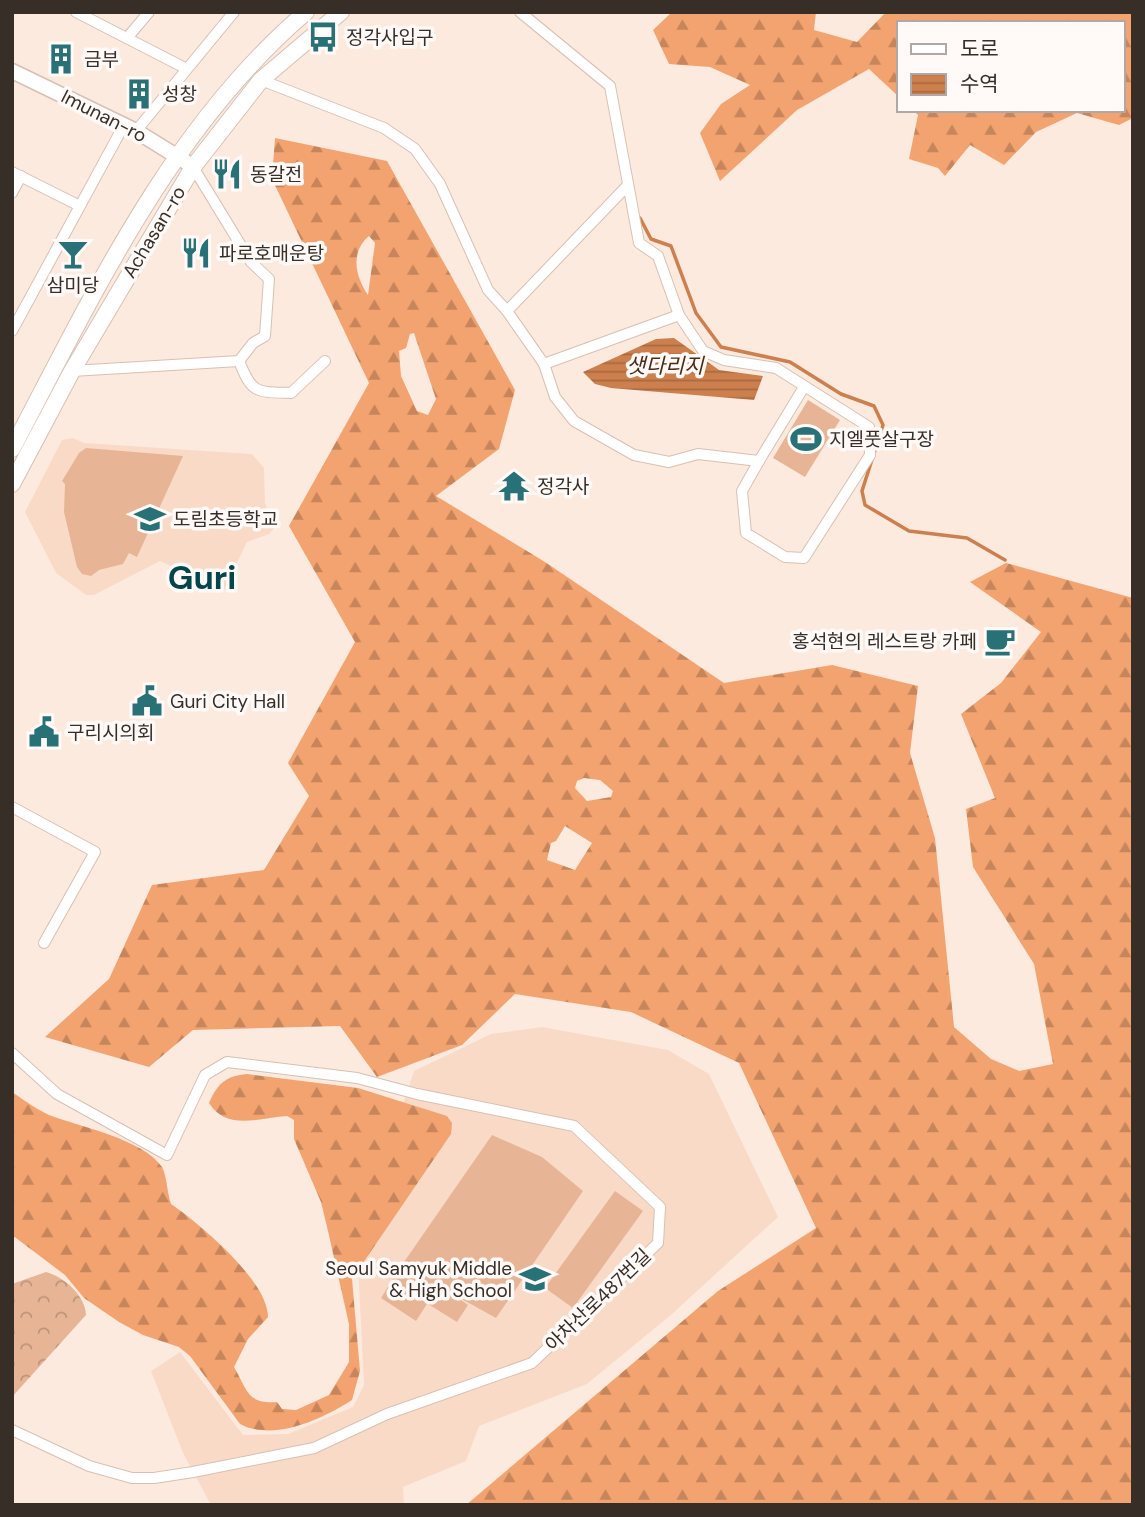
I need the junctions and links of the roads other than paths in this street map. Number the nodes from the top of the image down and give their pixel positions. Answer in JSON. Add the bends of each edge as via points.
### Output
{"nodes":[{"id":1,"x":76,"y":12,"type":"edge"},
{"id":2,"x":149,"y":12,"type":"edge"},
{"id":3,"x":234,"y":12,"type":"edge"},
{"id":4,"x":306,"y":12,"type":"edge"},
{"id":5,"x":341,"y":12,"type":"edge"},
{"id":6,"x":520,"y":12,"type":"edge"},
{"id":7,"x":127,"y":38,"type":"junction"},
{"id":8,"x":185,"y":68,"type":"junction"},
{"id":9,"x":12,"y":71,"type":"edge"},
{"id":10,"x":261,"y":80,"type":"junction"},
{"id":11,"x":130,"y":128,"type":"junction"},
{"id":12,"x":177,"y":157,"type":"junction"},
{"id":13,"x":193,"y":167,"type":"junction"},
{"id":14,"x":17,"y":174,"type":"edge"},
{"id":15,"x":628,"y":185,"type":"junction"},
{"id":16,"x":12,"y":192,"type":"edge"},
{"id":17,"x":78,"y":205,"type":"junction"},
{"id":18,"x":507,"y":311,"type":"junction"},
{"id":19,"x":679,"y":315,"type":"junction"},
{"id":20,"x":12,"y":331,"type":"edge"},
{"id":21,"x":239,"y":360,"type":"junction"},
{"id":22,"x":325,"y":360,"type":"dead end"},
{"id":23,"x":544,"y":364,"type":"junction"},
{"id":24,"x":72,"y":371,"type":"junction"},
{"id":25,"x":804,"y":387,"type":"junction"},
{"id":26,"x":16,"y":432,"type":"edge"},
{"id":27,"x":12,"y":449,"type":"edge"},
{"id":28,"x":760,"y":461,"type":"junction"},
{"id":29,"x":12,"y":484,"type":"edge"},
{"id":30,"x":12,"y":807,"type":"edge"},
{"id":31,"x":44,"y":943,"type":"dead end"},
{"id":32,"x":12,"y":1053,"type":"edge"},
{"id":33,"x":12,"y":1430,"type":"edge"}],
"edges":[{"from":1,"to":7,"type":"street"},
{"from":2,"to":7,"type":"street"},
{"from":3,"to":8,"type":"street"},
{"from":4,"to":12,"type":"main road","name":"Achasan-ro","via":[[268,44]]},
{"from":5,"to":10,"type":"main road","name":"Achasan-ro"},
{"from":6,"to":15,"type":"street","via":[[610,86]]},
{"from":7,"to":8,"type":"street"},
{"from":8,"to":11,"type":"street"},
{"from":9,"to":11,"type":"street","name":"Imunan-ro"},
{"from":10,"to":13,"type":"main road","name":"Achasan-ro"},
{"from":10,"to":18,"type":"street","via":[[384,128],[415,149],[440,184],[488,290]]},
{"from":11,"to":12,"type":"street","name":"Imunan-ro"},
{"from":11,"to":17,"type":"street"},
{"from":12,"to":13,"type":"street","name":"Imunan-ro"},
{"from":12,"to":26,"type":"main road","name":"Achasan-ro"},
{"from":13,"to":21,"type":"street","via":[[251,262],[269,279],[265,336]]},
{"from":13,"to":24,"type":"main road","name":"Achasan-ro"},
{"from":14,"to":16,"type":"street"},
{"from":14,"to":17,"type":"street"},
{"from":15,"to":18,"type":"street"},
{"from":15,"to":19,"type":"street","via":[[639,243],[658,256]]},
{"from":17,"to":20,"type":"street"},
{"from":18,"to":23,"type":"street"},
{"from":19,"to":23,"type":"street"},
{"from":19,"to":25,"type":"street","via":[[703,351],[724,360],[776,368]]},
{"from":21,"to":22,"type":"street","via":[[248,385],[260,393],[290,393]]},
{"from":21,"to":24,"type":"street"},
{"from":23,"to":28,"type":"street","via":[[555,397],[574,421],[634,455],[669,462],[698,454]]},
{"from":24,"to":29,"type":"main road","name":"Achasan-ro"},
{"from":25,"to":28,"type":"street"},
{"from":25,"to":28,"type":"street","via":[[869,427],[870,455],[804,558],[785,557],[746,533],[742,491]]},
{"from":26,"to":27,"type":"main road","name":"Achasan-ro"},
{"from":30,"to":31,"type":"street","via":[[95,852]]},
{"from":32,"to":33,"type":"street","name":"아차산로487번길","via":[[58,1094],[167,1155],[205,1075],[227,1062],[357,1078],[575,1126],[660,1207],[658,1243],[532,1363],[387,1414],[314,1448],[194,1472],[132,1478],[89,1466]]}]}
